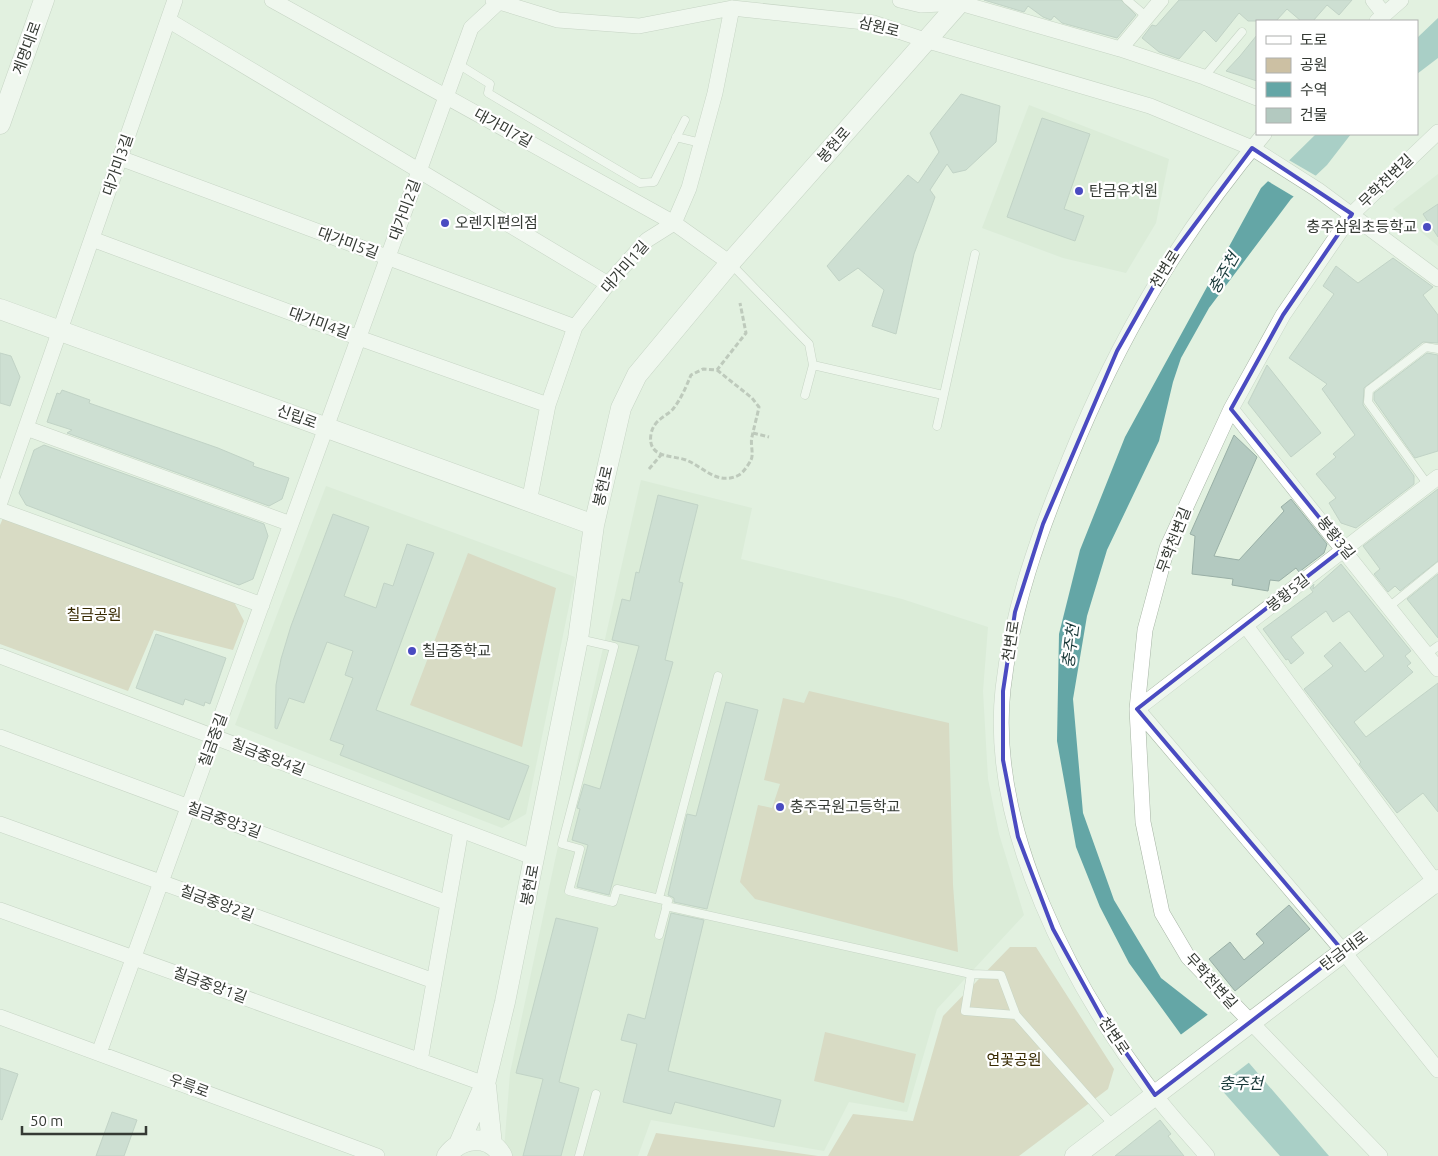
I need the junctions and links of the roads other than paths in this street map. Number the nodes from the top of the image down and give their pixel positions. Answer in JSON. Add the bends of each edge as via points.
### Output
{"nodes":[{"id":1,"x":44,"y":0,"type":"edge"},
{"id":2,"x":175,"y":0,"type":"edge"},
{"id":3,"x":272,"y":0,"type":"edge"},
{"id":4,"x":900,"y":0,"type":"edge"},
{"id":5,"x":1127,"y":0,"type":"edge"},
{"id":6,"x":1161,"y":0,"type":"edge"},
{"id":7,"x":1373,"y":0,"type":"edge"},
{"id":8,"x":1401,"y":0,"type":"edge"},
{"id":9,"x":497,"y":1,"type":"edge"},
{"id":10,"x":961,"y":2,"type":"edge"},
{"id":11,"x":732,"y":8,"type":"junction"},
{"id":12,"x":1147,"y":17,"type":"junction"},
{"id":13,"x":1381,"y":18,"type":"edge"},
{"id":14,"x":168,"y":20,"type":"junction"},
{"id":15,"x":1242,"y":32,"type":"dead end"},
{"id":16,"x":925,"y":40,"type":"junction"},
{"id":17,"x":1120,"y":48,"type":"junction"},
{"id":18,"x":458,"y":64,"type":"junction"},
{"id":19,"x":1204,"y":77,"type":"junction"},
{"id":20,"x":446,"y":96,"type":"junction"},
{"id":21,"x":1256,"y":98,"type":"edge"},
{"id":22,"x":685,"y":120,"type":"dead end"},
{"id":23,"x":0,"y":124,"type":"edge"},
{"id":24,"x":1438,"y":132,"type":"edge"},
{"id":25,"x":1263,"y":135,"type":"edge"},
{"id":26,"x":676,"y":138,"type":"junction"},
{"id":27,"x":701,"y":143,"type":"junction"},
{"id":28,"x":1252,"y":148,"type":"junction"},
{"id":29,"x":120,"y":158,"type":"junction"},
{"id":30,"x":420,"y":170,"type":"junction"},
{"id":31,"x":1352,"y":214,"type":"junction"},
{"id":32,"x":674,"y":223,"type":"junction"},
{"id":33,"x":92,"y":238,"type":"junction"},
{"id":34,"x":975,"y":254,"type":"dead end"},
{"id":35,"x":388,"y":258,"type":"junction"},
{"id":36,"x":730,"y":264,"type":"junction"},
{"id":37,"x":1438,"y":278,"type":"edge"},
{"id":38,"x":608,"y":284,"type":"junction"},
{"id":39,"x":0,"y":309,"type":"edge"},
{"id":40,"x":575,"y":327,"type":"junction"},
{"id":41,"x":60,"y":330,"type":"junction"},
{"id":42,"x":359,"y":338,"type":"junction"},
{"id":43,"x":1438,"y":349,"type":"edge"},
{"id":44,"x":813,"y":365,"type":"junction"},
{"id":45,"x":805,"y":395,"type":"dead end"},
{"id":46,"x":943,"y":395,"type":"junction"},
{"id":47,"x":548,"y":405,"type":"junction"},
{"id":48,"x":1231,"y":409,"type":"junction"},
{"id":49,"x":937,"y":426,"type":"dead end"},
{"id":50,"x":26,"y":428,"type":"junction"},
{"id":51,"x":326,"y":428,"type":"junction"},
{"id":52,"x":1433,"y":481,"type":"edge"},
{"id":53,"x":0,"y":502,"type":"edge"},
{"id":54,"x":529,"y":502,"type":"junction"},
{"id":55,"x":0,"y":510,"type":"edge"},
{"id":56,"x":291,"y":524,"type":"junction"},
{"id":57,"x":594,"y":526,"type":"junction"},
{"id":58,"x":1344,"y":548,"type":"junction"},
{"id":59,"x":1438,"y":567,"type":"edge"},
{"id":60,"x":262,"y":605,"type":"junction"},
{"id":61,"x":1390,"y":606,"type":"junction"},
{"id":62,"x":1246,"y":626,"type":"junction"},
{"id":63,"x":578,"y":639,"type":"junction"},
{"id":64,"x":1432,"y":650,"type":"edge"},
{"id":65,"x":0,"y":656,"type":"edge"},
{"id":66,"x":1438,"y":669,"type":"edge"},
{"id":67,"x":718,"y":676,"type":"dead end"},
{"id":68,"x":1137,"y":709,"type":"junction"},
{"id":69,"x":0,"y":737,"type":"edge"},
{"id":70,"x":214,"y":737,"type":"junction"},
{"id":71,"x":189,"y":807,"type":"junction"},
{"id":72,"x":0,"y":824,"type":"edge"},
{"id":73,"x":461,"y":830,"type":"junction"},
{"id":74,"x":535,"y":858,"type":"junction"},
{"id":75,"x":161,"y":882,"type":"junction"},
{"id":76,"x":1437,"y":882,"type":"edge"},
{"id":77,"x":659,"y":898,"type":"junction"},
{"id":78,"x":448,"y":903,"type":"junction"},
{"id":79,"x":666,"y":906,"type":"junction"},
{"id":80,"x":0,"y":910,"type":"edge"},
{"id":81,"x":659,"y":936,"type":"dead end"},
{"id":82,"x":1343,"y":951,"type":"junction"},
{"id":83,"x":134,"y":958,"type":"junction"},
{"id":84,"x":972,"y":974,"type":"junction"},
{"id":85,"x":434,"y":981,"type":"junction"},
{"id":86,"x":1016,"y":1015,"type":"junction"},
{"id":87,"x":0,"y":1017,"type":"edge"},
{"id":88,"x":1249,"y":1022,"type":"junction"},
{"id":89,"x":99,"y":1053,"type":"junction"},
{"id":90,"x":420,"y":1061,"type":"junction"},
{"id":91,"x":1438,"y":1070,"type":"edge"},
{"id":92,"x":485,"y":1084,"type":"junction"},
{"id":93,"x":596,"y":1094,"type":"dead end"},
{"id":94,"x":1155,"y":1095,"type":"junction"},
{"id":95,"x":1114,"y":1126,"type":"junction"},
{"id":96,"x":453,"y":1150,"type":"edge"},
{"id":97,"x":497,"y":1150,"type":"edge"},
{"id":98,"x":377,"y":1156,"type":"edge"},
{"id":99,"x":579,"y":1156,"type":"edge"},
{"id":100,"x":1075,"y":1156,"type":"edge"},
{"id":101,"x":1207,"y":1156,"type":"edge"},
{"id":102,"x":1380,"y":1156,"type":"edge"}],
"edges":[{"from":1,"to":23,"type":"street","name":"계명대로"},
{"from":2,"to":14,"type":"street","name":"대가미3길"},
{"from":3,"to":20,"type":"street","name":"대가미7길"},
{"from":4,"to":10,"type":"street","via":[[921,5]]},
{"from":5,"to":12,"type":"lane"},
{"from":6,"to":12,"type":"street"},
{"from":7,"to":13,"type":"street"},
{"from":8,"to":13,"type":"street"},
{"from":9,"to":11,"type":"street","name":"삼원로","via":[[558,20],[638,26]]},
{"from":9,"to":18,"type":"street","name":"대가미2길","via":[[471,28]]},
{"from":10,"to":16,"type":"street","name":"봉현로"},
{"from":10,"to":17,"type":"street"},
{"from":11,"to":16,"type":"street","name":"삼원로","via":[[874,22]]},
{"from":11,"to":27,"type":"street","via":[[715,94]]},
{"from":12,"to":17,"type":"street"},
{"from":14,"to":29,"type":"street","name":"대가미3길"},
{"from":14,"to":30,"type":"street"},
{"from":15,"to":19,"type":"lane"},
{"from":16,"to":28,"type":"street","name":"삼원로","via":[[1150,106]]},
{"from":16,"to":36,"type":"street","name":"봉현로"},
{"from":17,"to":19,"type":"street"},
{"from":18,"to":20,"type":"street","name":"대가미2길"},
{"from":18,"to":26,"type":"lane","via":[[490,84],[488,93],[640,183],[654,182]]},
{"from":19,"to":21,"type":"street"},
{"from":20,"to":30,"type":"street","name":"대가미2길"},
{"from":20,"to":32,"type":"street","name":"대가미7길"},
{"from":22,"to":26,"type":"lane"},
{"from":24,"to":31,"type":"street","name":"무학천변길"},
{"from":25,"to":28,"type":"street","name":"천변로"},
{"from":26,"to":27,"type":"lane"},
{"from":27,"to":32,"type":"street","via":[[689,188]]},
{"from":28,"to":31,"type":"street","name":"삼원로"},
{"from":28,"to":94,"type":"street","name":"천변로","via":[[1170,259],[1117,351],[1043,524],[1015,612],[1003,691],[1003,760],[1018,837],[1053,929],[1102,1018]]},
{"from":29,"to":33,"type":"street","name":"대가미3길"},
{"from":29,"to":35,"type":"street","name":"대가미5길"},
{"from":30,"to":35,"type":"street","name":"대가미2길"},
{"from":30,"to":38,"type":"street"},
{"from":31,"to":37,"type":"street"},
{"from":31,"to":48,"type":"street","name":"무학천변길","via":[[1283,315]]},
{"from":32,"to":36,"type":"street","name":"대가미7길"},
{"from":32,"to":38,"type":"street","name":"대가미1길","via":[[646,240]]},
{"from":33,"to":41,"type":"street","name":"대가미3길"},
{"from":33,"to":42,"type":"street","name":"대가미4길"},
{"from":34,"to":46,"type":"lane"},
{"from":35,"to":40,"type":"street","name":"대가미5길"},
{"from":35,"to":42,"type":"street","name":"대가미2길"},
{"from":36,"to":44,"type":"lane","via":[[809,344]]},
{"from":36,"to":57,"type":"street","name":"봉현로","via":[[637,375],[621,408]]},
{"from":38,"to":40,"type":"street","name":"대가미1길"},
{"from":39,"to":41,"type":"street","name":"신립로"},
{"from":40,"to":47,"type":"street","name":"대가미1길"},
{"from":41,"to":50,"type":"street","name":"대가미3길"},
{"from":41,"to":51,"type":"street","name":"신립로"},
{"from":42,"to":47,"type":"street","name":"대가미4길"},
{"from":42,"to":51,"type":"street","name":"대가미2길"},
{"from":43,"to":52,"type":"lane","via":[[1426,347],[1369,390],[1368,402]]},
{"from":44,"to":45,"type":"lane"},
{"from":44,"to":46,"type":"lane"},
{"from":46,"to":49,"type":"lane"},
{"from":47,"to":54,"type":"street","name":"대가미1길"},
{"from":48,"to":58,"type":"street","name":"봉황3길"},
{"from":48,"to":68,"type":"street","name":"무학천변길","via":[[1167,548],[1144,630]]},
{"from":50,"to":53,"type":"street","name":"대가미3길"},
{"from":50,"to":56,"type":"street"},
{"from":51,"to":54,"type":"street","name":"신립로"},
{"from":51,"to":56,"type":"street","name":"칠금중길"},
{"from":52,"to":58,"type":"street","name":"봉황5길"},
{"from":54,"to":57,"type":"street","name":"신립로"},
{"from":55,"to":60,"type":"street"},
{"from":56,"to":60,"type":"street","name":"칠금중길"},
{"from":57,"to":63,"type":"street","name":"봉현로"},
{"from":58,"to":61,"type":"street","name":"봉황3길"},
{"from":58,"to":62,"type":"street","name":"봉황5길"},
{"from":59,"to":61,"type":"lane"},
{"from":60,"to":70,"type":"street","name":"칠금중길"},
{"from":61,"to":64,"type":"street","name":"봉황3길"},
{"from":62,"to":68,"type":"street","name":"봉황5길"},
{"from":62,"to":76,"type":"street"},
{"from":63,"to":74,"type":"street","name":"봉현로"},
{"from":63,"to":77,"type":"lane","via":[[614,647],[562,844],[580,849],[569,891],[613,902],[617,889]]},
{"from":64,"to":66,"type":"street","name":"봉황3길"},
{"from":65,"to":70,"type":"street","name":"칠금중앙4길"},
{"from":67,"to":77,"type":"lane"},
{"from":68,"to":82,"type":"street"},
{"from":68,"to":88,"type":"street","name":"무학천변길","via":[[1143,822],[1162,913],[1188,957]]},
{"from":69,"to":71,"type":"street","name":"칠금중앙3길"},
{"from":70,"to":71,"type":"street","name":"칠금중길"},
{"from":70,"to":73,"type":"street","name":"칠금중앙4길"},
{"from":71,"to":75,"type":"street","name":"칠금중길"},
{"from":71,"to":78,"type":"street","name":"칠금중앙3길"},
{"from":72,"to":75,"type":"street","name":"칠금중앙2길"},
{"from":73,"to":74,"type":"street","name":"칠금중앙4길"},
{"from":73,"to":78,"type":"street"},
{"from":74,"to":92,"type":"street","name":"봉현로","via":[[506,1002]]},
{"from":75,"to":83,"type":"street","name":"칠금중길"},
{"from":75,"to":85,"type":"street","name":"칠금중앙2길"},
{"from":76,"to":82,"type":"street","name":"탄금대로"},
{"from":77,"to":79,"type":"lane","via":[[668,901]]},
{"from":78,"to":85,"type":"street"},
{"from":79,"to":81,"type":"lane"},
{"from":79,"to":84,"type":"lane"},
{"from":80,"to":83,"type":"street","name":"칠금중앙1길"},
{"from":82,"to":88,"type":"street","name":"탄금대로"},
{"from":82,"to":91,"type":"street"},
{"from":83,"to":89,"type":"street","name":"칠금중길"},
{"from":83,"to":90,"type":"street","name":"칠금중앙1길"},
{"from":84,"to":86,"type":"lane","via":[[1001,975]]},
{"from":84,"to":86,"type":"lane","via":[[965,1011]]},
{"from":85,"to":90,"type":"street"},
{"from":86,"to":95,"type":"lane"},
{"from":87,"to":89,"type":"street","name":"우륵로"},
{"from":88,"to":94,"type":"street","name":"탄금대로"},
{"from":88,"to":102,"type":"street","name":"무학천변길"},
{"from":89,"to":98,"type":"street","name":"우륵로"},
{"from":90,"to":92,"type":"street","name":"칠금중앙1길"},
{"from":92,"to":96,"type":"street","name":"봉현로"},
{"from":92,"to":97,"type":"street","name":"봉현로"},
{"from":93,"to":99,"type":"lane"},
{"from":94,"to":95,"type":"street"},
{"from":94,"to":101,"type":"street","name":"천변로"},
{"from":95,"to":100,"type":"street"},
{"from":96,"to":97,"type":"street","via":[[476,1140]]}]}
